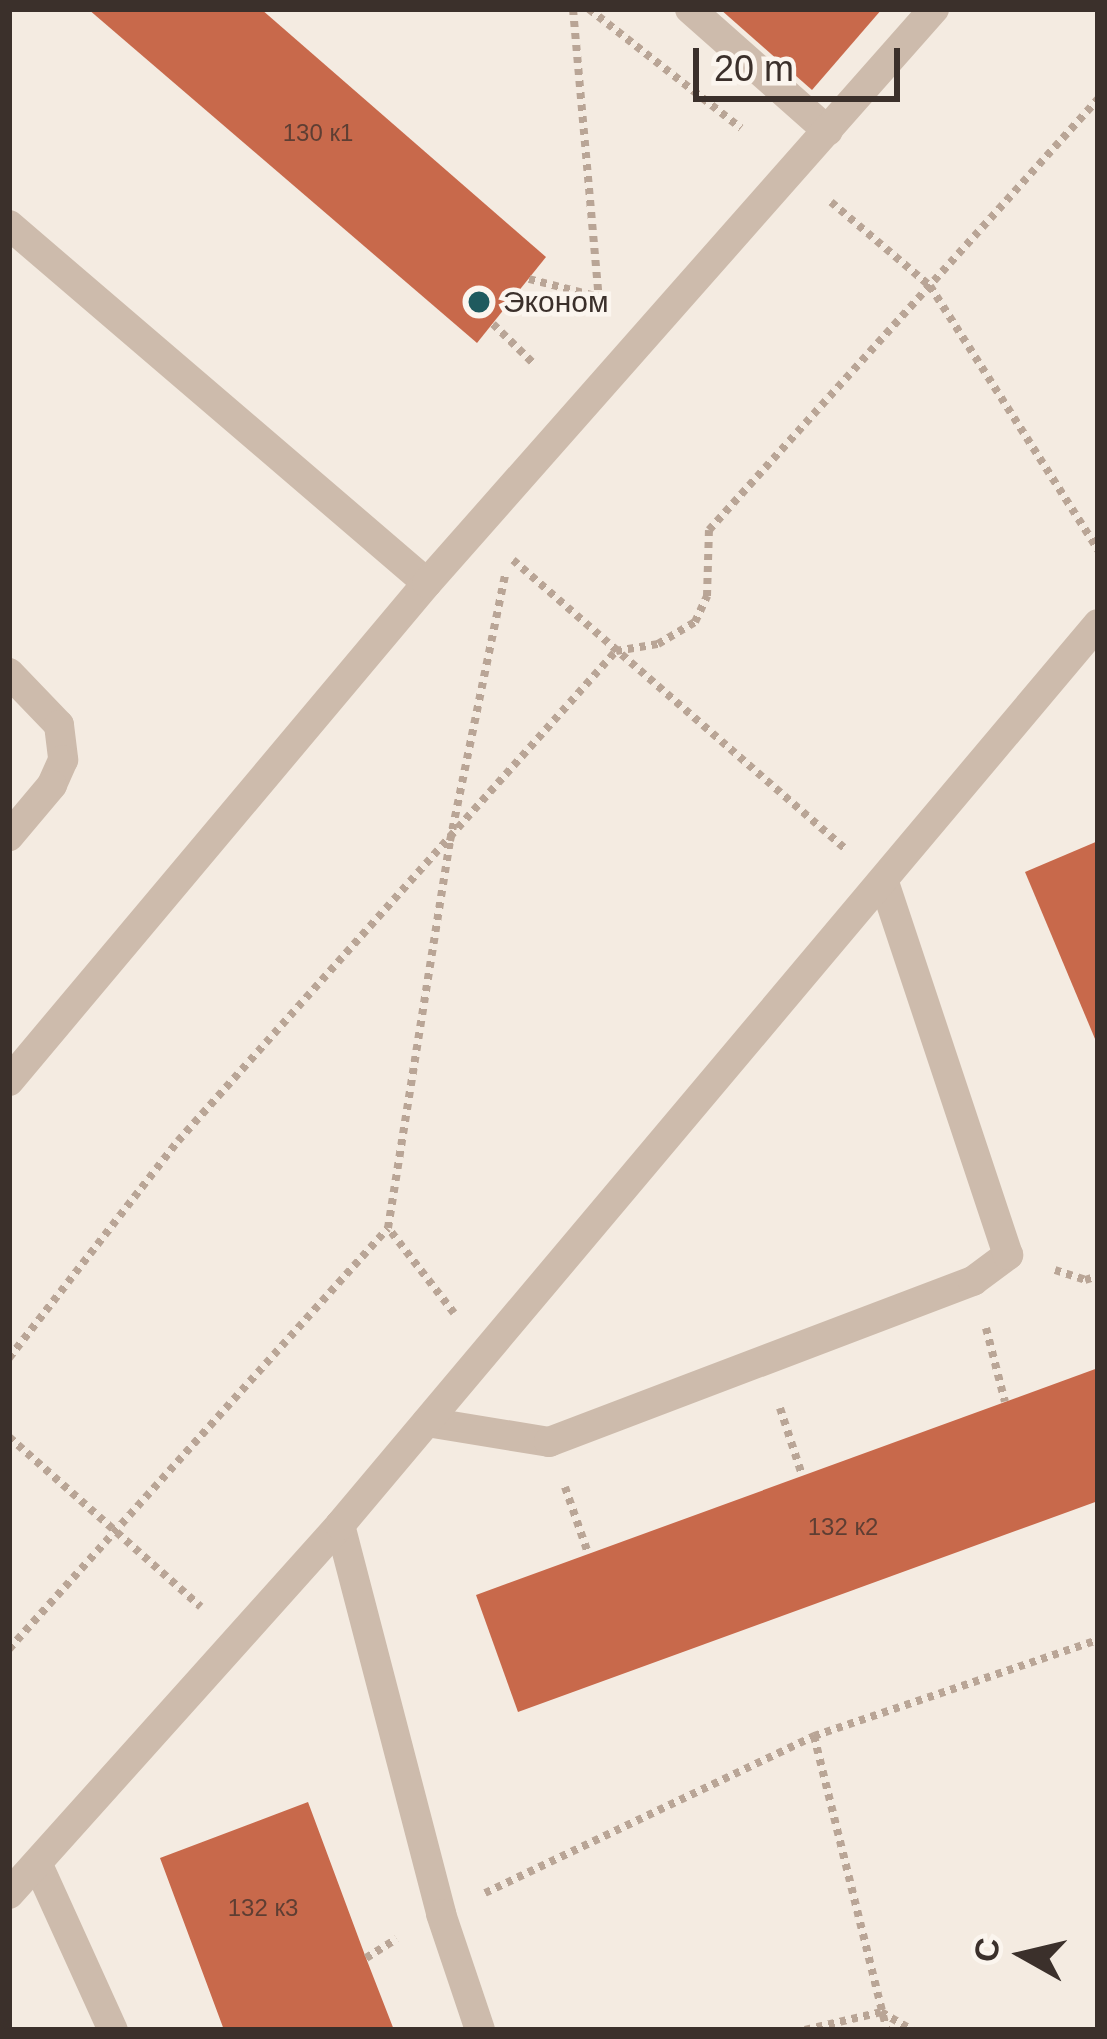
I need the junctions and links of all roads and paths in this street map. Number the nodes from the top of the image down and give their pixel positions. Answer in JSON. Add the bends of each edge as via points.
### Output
{"nodes":[{"id":1,"x":573,"y":9,"type":"edge"},
{"id":2,"x":589,"y":9,"type":"edge"},
{"id":3,"x":690,"y":9,"type":"edge"},
{"id":4,"x":934,"y":9,"type":"edge"},
{"id":5,"x":1098,"y":99,"type":"edge"},
{"id":6,"x":828,"y":130,"type":"junction"},
{"id":7,"x":794,"y":171,"type":"junction"},
{"id":8,"x":9,"y":226,"type":"edge"},
{"id":9,"x":529,"y":279,"type":"dead end"},
{"id":10,"x":931,"y":286,"type":"junction"},
{"id":11,"x":599,"y":297,"type":"junction"},
{"id":12,"x":493,"y":324,"type":"dead end"},
{"id":13,"x":535,"y":365,"type":"dead end"},
{"id":14,"x":605,"y":383,"type":"junction"},
{"id":15,"x":516,"y":538,"type":"dead end"},
{"id":16,"x":1098,"y":550,"type":"edge"},
{"id":17,"x":509,"y":557,"type":"junction"},
{"id":18,"x":427,"y":584,"type":"junction"},
{"id":19,"x":1098,"y":624,"type":"edge"},
{"id":20,"x":616,"y":651,"type":"junction"},
{"id":21,"x":9,"y":673,"type":"edge"},
{"id":22,"x":9,"y":836,"type":"edge"},
{"id":23,"x":450,"y":841,"type":"junction"},
{"id":24,"x":883,"y":880,"type":"junction"},
{"id":25,"x":9,"y":1082,"type":"edge"},
{"id":26,"x":388,"y":1228,"type":"junction"},
{"id":27,"x":973,"y":1281,"type":"junction"},
{"id":28,"x":485,"y":1352,"type":"junction"},
{"id":29,"x":9,"y":1358,"type":"edge"},
{"id":30,"x":764,"y":1361,"type":"junction"},
{"id":31,"x":1005,"y":1402,"type":"dead end"},
{"id":32,"x":427,"y":1422,"type":"junction"},
{"id":33,"x":9,"y":1437,"type":"edge"},
{"id":34,"x":549,"y":1442,"type":"junction"},
{"id":35,"x":802,"y":1475,"type":"dead end"},
{"id":36,"x":340,"y":1525,"type":"junction"},
{"id":37,"x":110,"y":1532,"type":"junction"},
{"id":38,"x":588,"y":1553,"type":"dead end"},
{"id":39,"x":239,"y":1639,"type":"junction"},
{"id":40,"x":1098,"y":1640,"type":"edge"},
{"id":41,"x":9,"y":1649,"type":"edge"},
{"id":42,"x":814,"y":1736,"type":"junction"},
{"id":43,"x":38,"y":1865,"type":"junction"},
{"id":44,"x":9,"y":1894,"type":"edge"},
{"id":45,"x":441,"y":1914,"type":"junction"},
{"id":46,"x":881,"y":2012,"type":"junction"},
{"id":47,"x":113,"y":2030,"type":"edge"},
{"id":48,"x":480,"y":2030,"type":"edge"},
{"id":49,"x":805,"y":2030,"type":"edge"},
{"id":50,"x":887,"y":2030,"type":"edge"},
{"id":51,"x":912,"y":2030,"type":"edge"}],
"edges":[{"from":1,"to":11,"type":"path"},
{"from":2,"to":7,"type":"path"},
{"from":3,"to":6,"type":"street"},
{"from":4,"to":6,"type":"street"},
{"from":5,"to":10,"type":"path"},
{"from":6,"to":7,"type":"street"},
{"from":7,"to":10,"type":"path"},
{"from":7,"to":14,"type":"street"},
{"from":8,"to":18,"type":"street"},
{"from":9,"to":11,"type":"path"},
{"from":10,"to":16,"type":"path"},
{"from":10,"to":20,"type":"path","via":[[709,530],[707,596],[695,622],[658,644]]},
{"from":11,"to":14,"type":"path"},
{"from":12,"to":13,"type":"path"},
{"from":14,"to":18,"type":"street"},
{"from":15,"to":17,"type":"path"},
{"from":17,"to":20,"type":"path"},
{"from":17,"to":23,"type":"path"},
{"from":18,"to":25,"type":"street"},
{"from":19,"to":24,"type":"street"},
{"from":20,"to":23,"type":"path"},
{"from":20,"to":24,"type":"path"},
{"from":21,"to":22,"type":"street","via":[[59,725],[63,760]]},
{"from":23,"to":26,"type":"path"},
{"from":23,"to":29,"type":"path","via":[[178,1141]]},
{"from":24,"to":27,"type":"street","via":[[1008,1255]]},
{"from":24,"to":28,"type":"street"},
{"from":26,"to":28,"type":"path"},
{"from":26,"to":37,"type":"path"},
{"from":27,"to":30,"type":"street"},
{"from":27,"to":31,"type":"path"},
{"from":28,"to":32,"type":"street"},
{"from":30,"to":34,"type":"street"},
{"from":30,"to":35,"type":"path"},
{"from":32,"to":34,"type":"street"},
{"from":32,"to":36,"type":"street"},
{"from":33,"to":37,"type":"path"},
{"from":34,"to":38,"type":"path"},
{"from":36,"to":39,"type":"street"},
{"from":36,"to":45,"type":"street"},
{"from":37,"to":39,"type":"path"},
{"from":37,"to":41,"type":"path"},
{"from":39,"to":43,"type":"street"},
{"from":40,"to":42,"type":"path"},
{"from":42,"to":45,"type":"path"},
{"from":42,"to":46,"type":"path"},
{"from":43,"to":44,"type":"street"},
{"from":43,"to":47,"type":"street"},
{"from":45,"to":48,"type":"street"},
{"from":46,"to":49,"type":"path"},
{"from":46,"to":50,"type":"path"},
{"from":46,"to":51,"type":"path"}]}
